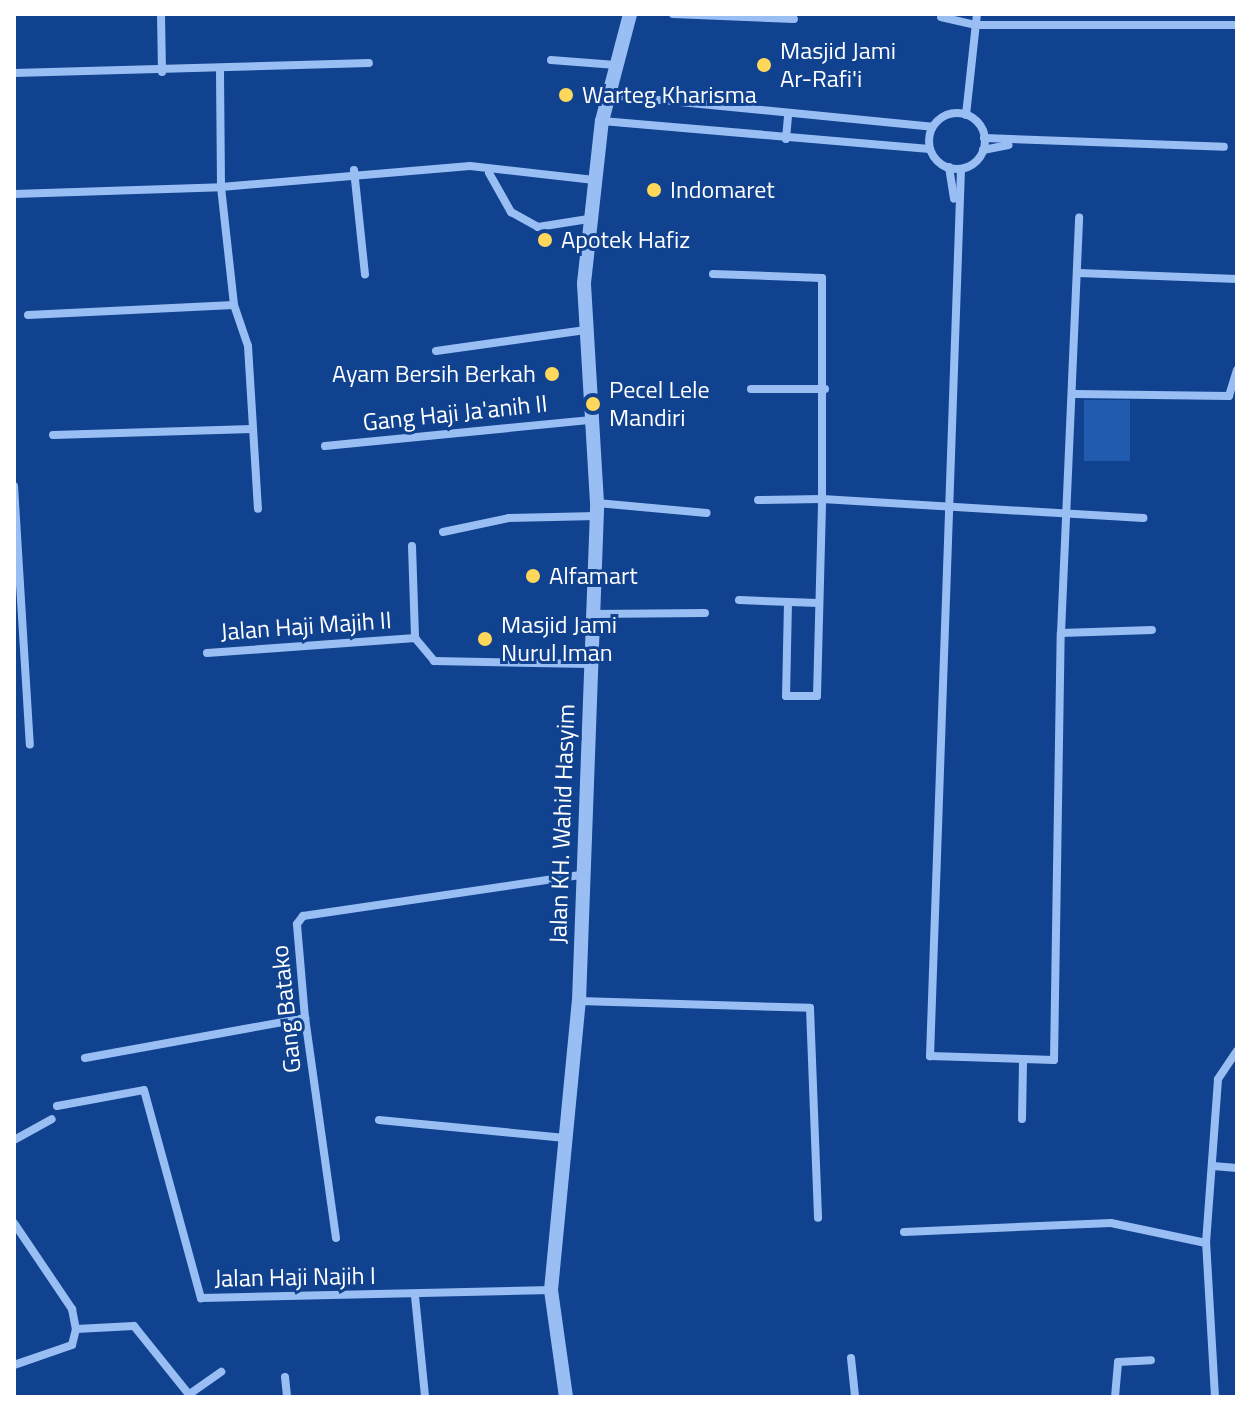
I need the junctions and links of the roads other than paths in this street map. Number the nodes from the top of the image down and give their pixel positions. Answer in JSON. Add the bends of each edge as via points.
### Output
{"nodes":[{"id":1,"x":161,"y":14,"type":"edge"},
{"id":2,"x":630,"y":14,"type":"edge"},
{"id":3,"x":673,"y":14,"type":"edge"},
{"id":4,"x":977,"y":14,"type":"edge"},
{"id":5,"x":941,"y":17,"type":"dead end"},
{"id":6,"x":794,"y":19,"type":"dead end"},
{"id":7,"x":976,"y":25,"type":"junction"},
{"id":8,"x":1237,"y":25,"type":"edge"},
{"id":9,"x":551,"y":60,"type":"dead end"},
{"id":10,"x":369,"y":63,"type":"dead end"},
{"id":11,"x":616,"y":65,"type":"junction"},
{"id":12,"x":162,"y":72,"type":"junction"},
{"id":13,"x":220,"y":72,"type":"junction"},
{"id":14,"x":14,"y":73,"type":"edge"},
{"id":15,"x":965,"y":92,"type":"junction"},
{"id":16,"x":608,"y":95,"type":"junction"},
{"id":17,"x":788,"y":114,"type":"junction"},
{"id":18,"x":954,"y":114,"type":"junction"},
{"id":19,"x":966,"y":115,"type":"junction"},
{"id":20,"x":602,"y":121,"type":"junction"},
{"id":21,"x":932,"y":127,"type":"junction"},
{"id":22,"x":984,"y":138,"type":"junction"},
{"id":23,"x":786,"y":139,"type":"junction"},
{"id":24,"x":1018,"y":143,"type":"junction"},
{"id":25,"x":1224,"y":147,"type":"dead end"},
{"id":26,"x":930,"y":149,"type":"junction"},
{"id":27,"x":983,"y":150,"type":"junction"},
{"id":28,"x":949,"y":167,"type":"junction"},
{"id":29,"x":961,"y":169,"type":"junction"},
{"id":30,"x":354,"y":170,"type":"junction"},
{"id":31,"x":489,"y":173,"type":"junction"},
{"id":32,"x":594,"y":180,"type":"junction"},
{"id":33,"x":221,"y":187,"type":"junction"},
{"id":34,"x":14,"y":194,"type":"edge"},
{"id":35,"x":955,"y":208,"type":"junction"},
{"id":36,"x":1079,"y":217,"type":"dead end"},
{"id":37,"x":588,"y":219,"type":"junction"},
{"id":38,"x":1079,"y":273,"type":"junction"},
{"id":39,"x":365,"y":274,"type":"dead end"},
{"id":40,"x":713,"y":274,"type":"dead end"},
{"id":41,"x":1237,"y":279,"type":"edge"},
{"id":42,"x":234,"y":305,"type":"junction"},
{"id":43,"x":28,"y":315,"type":"dead end"},
{"id":44,"x":586,"y":330,"type":"junction"},
{"id":45,"x":436,"y":351,"type":"dead end"},
{"id":46,"x":1237,"y":370,"type":"edge"},
{"id":47,"x":751,"y":389,"type":"dead end"},
{"id":48,"x":825,"y":389,"type":"junction"},
{"id":49,"x":1075,"y":394,"type":"junction"},
{"id":50,"x":589,"y":420,"type":"junction"},
{"id":51,"x":252,"y":429,"type":"junction"},
{"id":52,"x":53,"y":435,"type":"dead end"},
{"id":53,"x":325,"y":446,"type":"dead end"},
{"id":54,"x":14,"y":486,"type":"edge"},
{"id":55,"x":822,"y":499,"type":"junction"},
{"id":56,"x":758,"y":500,"type":"dead end"},
{"id":57,"x":947,"y":504,"type":"junction"},
{"id":58,"x":258,"y":509,"type":"dead end"},
{"id":59,"x":597,"y":510,"type":"junction"},
{"id":60,"x":1071,"y":512,"type":"junction"},
{"id":61,"x":707,"y":513,"type":"dead end"},
{"id":62,"x":1143,"y":518,"type":"dead end"},
{"id":63,"x":443,"y":532,"type":"dead end"},
{"id":64,"x":412,"y":546,"type":"dead end"},
{"id":65,"x":739,"y":600,"type":"dead end"},
{"id":66,"x":788,"y":602,"type":"junction"},
{"id":67,"x":818,"y":603,"type":"junction"},
{"id":68,"x":705,"y":613,"type":"dead end"},
{"id":69,"x":591,"y":614,"type":"junction"},
{"id":70,"x":1152,"y":630,"type":"dead end"},
{"id":71,"x":1061,"y":633,"type":"junction"},
{"id":72,"x":415,"y":638,"type":"junction"},
{"id":73,"x":207,"y":653,"type":"dead end"},
{"id":74,"x":589,"y":664,"type":"junction"},
{"id":75,"x":30,"y":745,"type":"dead end"},
{"id":76,"x":582,"y":875,"type":"junction"},
{"id":77,"x":579,"y":1001,"type":"junction"},
{"id":78,"x":305,"y":1018,"type":"junction"},
{"id":79,"x":1237,"y":1051,"type":"edge"},
{"id":80,"x":85,"y":1058,"type":"dead end"},
{"id":81,"x":1023,"y":1059,"type":"junction"},
{"id":82,"x":57,"y":1106,"type":"dead end"},
{"id":83,"x":52,"y":1119,"type":"dead end"},
{"id":84,"x":1022,"y":1119,"type":"dead end"},
{"id":85,"x":379,"y":1120,"type":"dead end"},
{"id":86,"x":565,"y":1138,"type":"junction"},
{"id":87,"x":14,"y":1140,"type":"edge"},
{"id":88,"x":1213,"y":1166,"type":"junction"},
{"id":89,"x":1237,"y":1168,"type":"edge"},
{"id":90,"x":818,"y":1218,"type":"dead end"},
{"id":91,"x":14,"y":1223,"type":"edge"},
{"id":92,"x":904,"y":1232,"type":"dead end"},
{"id":93,"x":336,"y":1238,"type":"dead end"},
{"id":94,"x":1206,"y":1243,"type":"junction"},
{"id":95,"x":551,"y":1290,"type":"junction"},
{"id":96,"x":415,"y":1296,"type":"junction"},
{"id":97,"x":76,"y":1329,"type":"junction"},
{"id":98,"x":851,"y":1358,"type":"dead end"},
{"id":99,"x":1151,"y":1360,"type":"dead end"},
{"id":100,"x":14,"y":1365,"type":"edge"},
{"id":101,"x":221,"y":1372,"type":"dead end"},
{"id":102,"x":285,"y":1377,"type":"dead end"},
{"id":103,"x":191,"y":1395,"type":"edge"},
{"id":104,"x":287,"y":1397,"type":"edge"},
{"id":105,"x":425,"y":1397,"type":"edge"},
{"id":106,"x":566,"y":1397,"type":"edge"},
{"id":107,"x":855,"y":1397,"type":"edge"},
{"id":108,"x":1115,"y":1397,"type":"edge"},
{"id":109,"x":1215,"y":1397,"type":"edge"}],
"edges":[{"from":1,"to":12,"type":"street"},
{"from":2,"to":11,"type":"street","name":"Jalan KH. Wahid Hasyim"},
{"from":3,"to":6,"type":"street"},
{"from":4,"to":7,"type":"street"},
{"from":5,"to":7,"type":"street"},
{"from":7,"to":8,"type":"street"},
{"from":7,"to":15,"type":"street"},
{"from":9,"to":11,"type":"street"},
{"from":10,"to":13,"type":"street"},
{"from":11,"to":16,"type":"street","name":"Jalan KH. Wahid Hasyim"},
{"from":12,"to":13,"type":"street"},
{"from":12,"to":14,"type":"street"},
{"from":13,"to":33,"type":"street"},
{"from":15,"to":18,"type":"street"},
{"from":15,"to":19,"type":"street"},
{"from":16,"to":17,"type":"street"},
{"from":16,"to":20,"type":"street","name":"Jalan KH. Wahid Hasyim"},
{"from":17,"to":21,"type":"street"},
{"from":17,"to":23,"type":"street"},
{"from":18,"to":19,"type":"street"},
{"from":18,"to":21,"type":"street"},
{"from":19,"to":22,"type":"street"},
{"from":20,"to":23,"type":"street"},
{"from":20,"to":32,"type":"street","name":"Jalan KH. Wahid Hasyim"},
{"from":21,"to":26,"type":"street"},
{"from":22,"to":24,"type":"street"},
{"from":22,"to":27,"type":"street"},
{"from":23,"to":26,"type":"street"},
{"from":24,"to":25,"type":"street"},
{"from":24,"to":27,"type":"street"},
{"from":26,"to":28,"type":"street"},
{"from":27,"to":29,"type":"street"},
{"from":28,"to":29,"type":"street"},
{"from":28,"to":35,"type":"street"},
{"from":29,"to":35,"type":"street"},
{"from":30,"to":31,"type":"street","via":[[470,166]]},
{"from":30,"to":33,"type":"street"},
{"from":30,"to":39,"type":"street"},
{"from":31,"to":32,"type":"street","via":[[538,170]]},
{"from":31,"to":37,"type":"street","via":[[511,212],[538,227]]},
{"from":32,"to":37,"type":"street","name":"Jalan KH. Wahid Hasyim"},
{"from":33,"to":34,"type":"street"},
{"from":33,"to":42,"type":"street"},
{"from":35,"to":57,"type":"street"},
{"from":36,"to":38,"type":"street"},
{"from":37,"to":44,"type":"street","name":"Jalan KH. Wahid Hasyim"},
{"from":38,"to":41,"type":"street"},
{"from":38,"to":49,"type":"street"},
{"from":40,"to":48,"type":"street","via":[[822,278]]},
{"from":42,"to":43,"type":"street"},
{"from":42,"to":51,"type":"street","via":[[248,346]]},
{"from":44,"to":45,"type":"street"},
{"from":44,"to":50,"type":"street","name":"Jalan KH. Wahid Hasyim"},
{"from":46,"to":49,"type":"street","via":[[1229,396]]},
{"from":47,"to":48,"type":"street"},
{"from":48,"to":55,"type":"street"},
{"from":49,"to":60,"type":"street"},
{"from":50,"to":53,"type":"street","name":"Gang Haji Ja'anih II"},
{"from":50,"to":59,"type":"street","name":"Jalan KH. Wahid Hasyim"},
{"from":51,"to":52,"type":"street"},
{"from":51,"to":58,"type":"street"},
{"from":54,"to":75,"type":"street"},
{"from":55,"to":56,"type":"street"},
{"from":55,"to":57,"type":"street"},
{"from":55,"to":67,"type":"street"},
{"from":57,"to":60,"type":"street"},
{"from":57,"to":81,"type":"street","via":[[930,1056]]},
{"from":59,"to":61,"type":"street"},
{"from":59,"to":63,"type":"street","via":[[509,518]]},
{"from":59,"to":69,"type":"street","name":"Jalan KH. Wahid Hasyim"},
{"from":60,"to":62,"type":"street"},
{"from":60,"to":71,"type":"street"},
{"from":64,"to":72,"type":"street"},
{"from":65,"to":66,"type":"street"},
{"from":66,"to":67,"type":"street"},
{"from":66,"to":67,"type":"street","via":[[786,696],[817,696]]},
{"from":68,"to":69,"type":"street"},
{"from":69,"to":74,"type":"street","name":"Jalan KH. Wahid Hasyim"},
{"from":70,"to":71,"type":"street"},
{"from":71,"to":81,"type":"street","via":[[1054,1060]]},
{"from":72,"to":73,"type":"street","name":"Jalan Haji Majih II"},
{"from":72,"to":74,"type":"street","name":"Jalan Haji Majih II","via":[[434,661]]},
{"from":74,"to":76,"type":"street","name":"Jalan KH. Wahid Hasyim"},
{"from":76,"to":77,"type":"street","name":"Jalan KH. Wahid Hasyim"},
{"from":76,"to":78,"type":"street","name":"Gang Batako","via":[[303,916],[297,924]]},
{"from":77,"to":86,"type":"street","name":"Jalan KH. Wahid Hasyim"},
{"from":77,"to":90,"type":"street","via":[[810,1008]]},
{"from":78,"to":80,"type":"street"},
{"from":78,"to":93,"type":"street","name":"Gang Batako"},
{"from":79,"to":88,"type":"street","via":[[1218,1079]]},
{"from":81,"to":84,"type":"street"},
{"from":82,"to":96,"type":"street","name":"Jalan Haji Najih I","via":[[144,1090],[201,1298]]},
{"from":83,"to":87,"type":"street"},
{"from":85,"to":86,"type":"street"},
{"from":86,"to":95,"type":"street","name":"Jalan KH. Wahid Hasyim"},
{"from":88,"to":89,"type":"street"},
{"from":88,"to":94,"type":"street"},
{"from":91,"to":97,"type":"street","via":[[72,1309]]},
{"from":92,"to":94,"type":"street","via":[[1111,1223]]},
{"from":94,"to":109,"type":"street"},
{"from":95,"to":96,"type":"street","name":"Jalan Haji Najih I"},
{"from":95,"to":106,"type":"street","name":"Jalan KH. Wahid Hasyim"},
{"from":96,"to":105,"type":"street"},
{"from":97,"to":100,"type":"street","via":[[72,1345]]},
{"from":97,"to":103,"type":"street","via":[[134,1326]]},
{"from":98,"to":107,"type":"street"},
{"from":99,"to":108,"type":"street","via":[[1118,1362]]},
{"from":101,"to":103,"type":"street"},
{"from":102,"to":104,"type":"street"}]}
